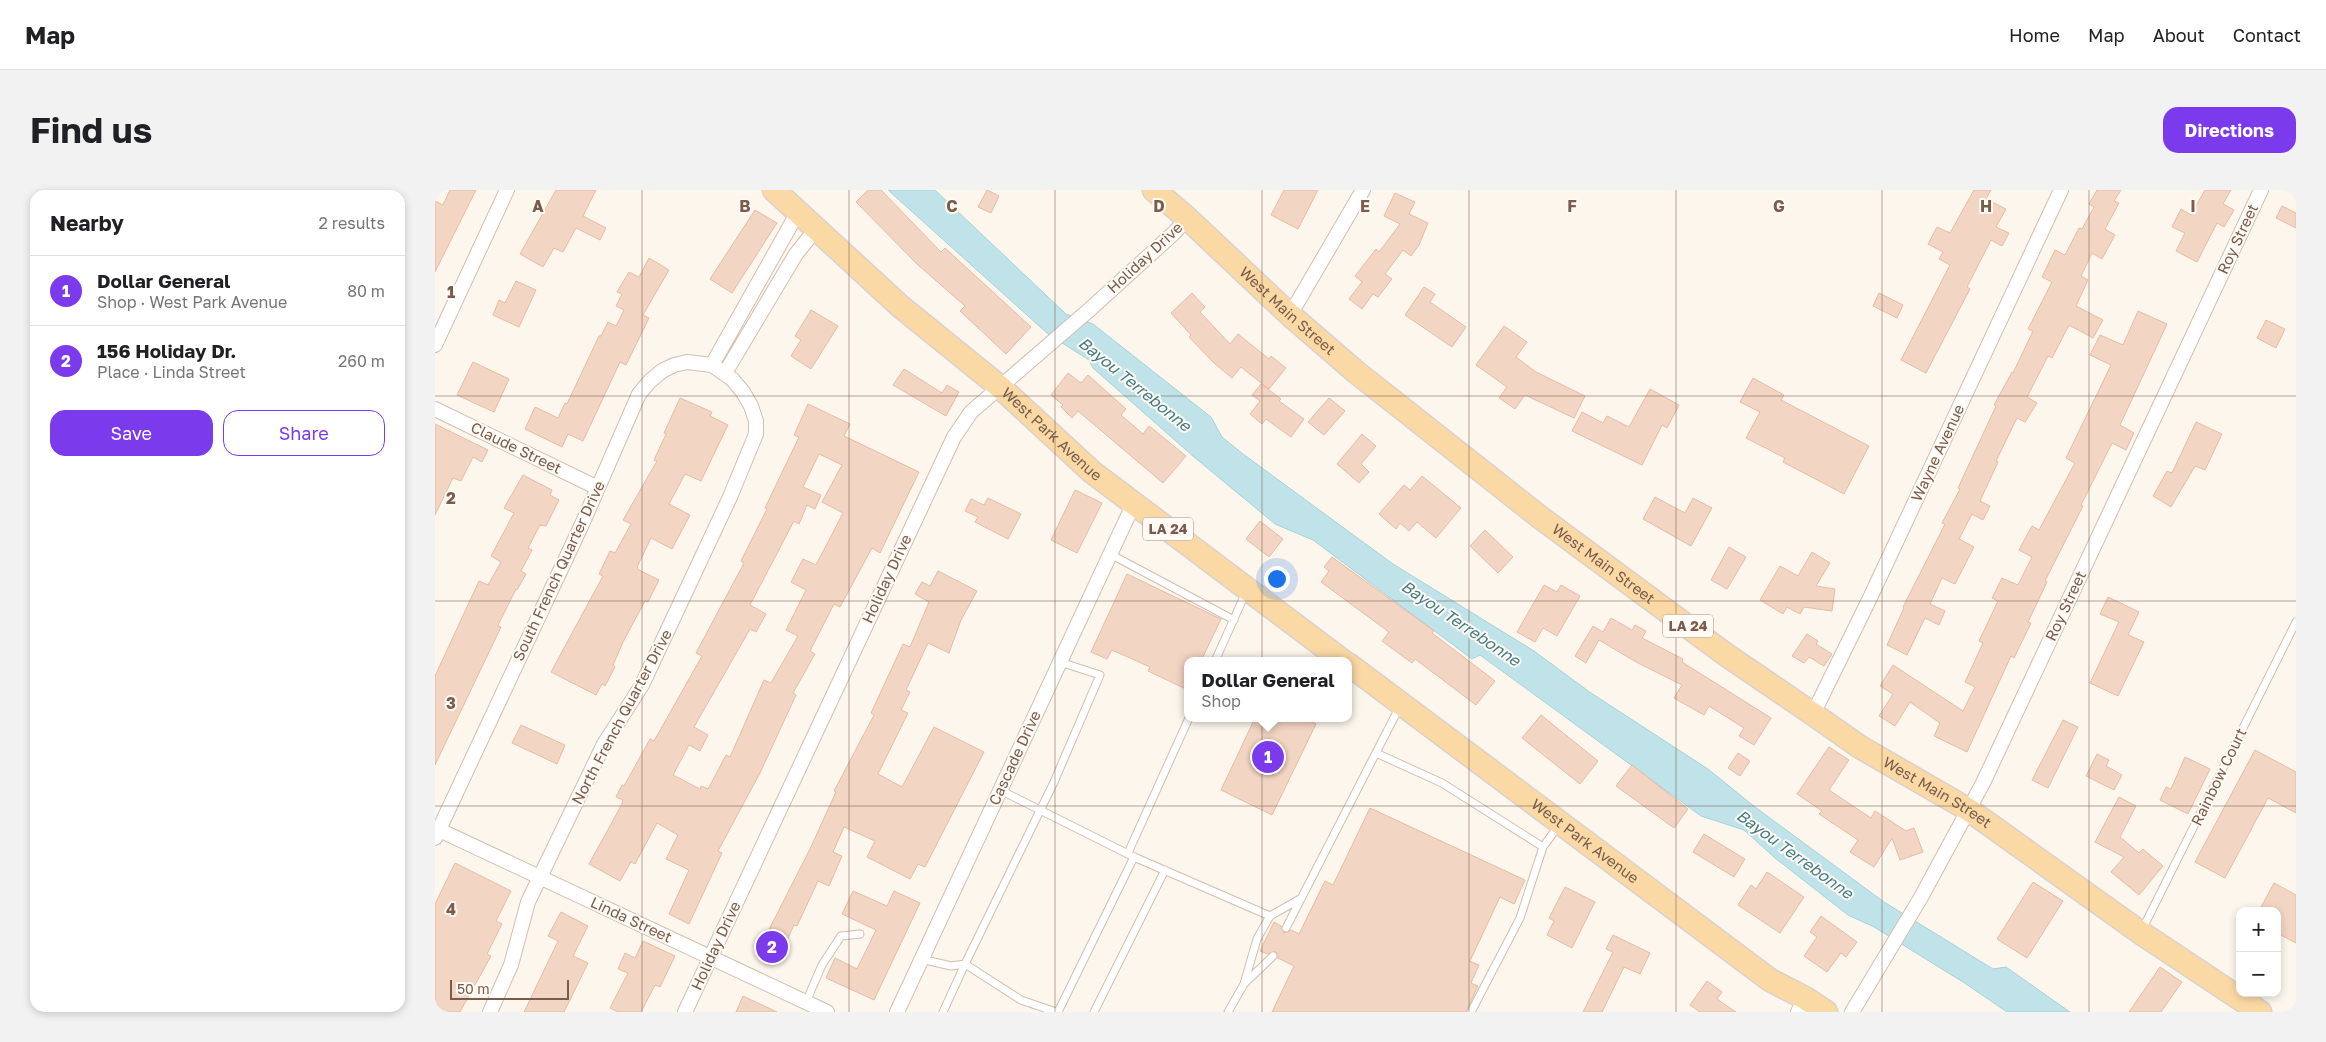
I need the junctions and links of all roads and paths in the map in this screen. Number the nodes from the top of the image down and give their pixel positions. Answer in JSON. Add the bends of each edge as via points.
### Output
{"nodes":[{"id":1,"x":507,"y":190,"type":"edge"},
{"id":2,"x":774,"y":190,"type":"edge"},
{"id":3,"x":1154,"y":190,"type":"edge"},
{"id":4,"x":1363,"y":190,"type":"edge"},
{"id":5,"x":2061,"y":190,"type":"edge"},
{"id":6,"x":2261,"y":190,"type":"edge"},
{"id":7,"x":798,"y":212,"type":"junction"},
{"id":8,"x":1187,"y":218,"type":"junction"},
{"id":9,"x":816,"y":229,"type":"junction"},
{"id":10,"x":1290,"y":315,"type":"junction"},
{"id":11,"x":435,"y":345,"type":"edge"},
{"id":12,"x":711,"y":365,"type":"junction"},
{"id":13,"x":725,"y":373,"type":"junction"},
{"id":14,"x":1000,"y":387,"type":"junction"},
{"id":15,"x":435,"y":409,"type":"edge"},
{"id":16,"x":598,"y":488,"type":"junction"},
{"id":17,"x":1134,"y":503,"type":"junction"},
{"id":18,"x":1110,"y":554,"type":"junction"},
{"id":19,"x":1247,"y":589,"type":"junction"},
{"id":20,"x":1233,"y":620,"type":"junction"},
{"id":21,"x":2296,"y":622,"type":"edge"},
{"id":22,"x":1217,"y":657,"type":"edge"},
{"id":23,"x":1338,"y":657,"type":"edge"},
{"id":24,"x":1060,"y":662,"type":"junction"},
{"id":25,"x":1352,"y":667,"type":"edge"},
{"id":26,"x":1401,"y":704,"type":"junction"},
{"id":27,"x":1813,"y":714,"type":"junction"},
{"id":28,"x":1187,"y":722,"type":"edge"},
{"id":29,"x":1376,"y":753,"type":"junction"},
{"id":30,"x":1000,"y":790,"type":"junction"},
{"id":31,"x":1040,"y":810,"type":"junction"},
{"id":32,"x":1969,"y":810,"type":"junction"},
{"id":33,"x":1560,"y":823,"type":"junction"},
{"id":34,"x":436,"y":832,"type":"edge"},
{"id":35,"x":1543,"y":847,"type":"junction"},
{"id":36,"x":1131,"y":855,"type":"junction"},
{"id":37,"x":1165,"y":870,"type":"junction"},
{"id":38,"x":540,"y":877,"type":"junction"},
{"id":39,"x":1301,"y":899,"type":"junction"},
{"id":40,"x":1269,"y":916,"type":"junction"},
{"id":41,"x":1286,"y":928,"type":"dead end"},
{"id":42,"x":2141,"y":933,"type":"junction"},
{"id":43,"x":860,"y":934,"type":"dead end"},
{"id":44,"x":1273,"y":956,"type":"dead end"},
{"id":45,"x":711,"y":958,"type":"junction"},
{"id":46,"x":921,"y":959,"type":"junction"},
{"id":47,"x":965,"y":964,"type":"junction"},
{"id":48,"x":1245,"y":984,"type":"junction"},
{"id":49,"x":806,"y":1002,"type":"junction"},
{"id":50,"x":1801,"y":1005,"type":"edge"},
{"id":51,"x":490,"y":1012,"type":"edge"},
{"id":52,"x":685,"y":1012,"type":"edge"},
{"id":53,"x":827,"y":1012,"type":"edge"},
{"id":54,"x":897,"y":1012,"type":"edge"},
{"id":55,"x":943,"y":1012,"type":"edge"},
{"id":56,"x":1057,"y":1012,"type":"edge"},
{"id":57,"x":1094,"y":1012,"type":"edge"},
{"id":58,"x":1228,"y":1012,"type":"edge"},
{"id":59,"x":1471,"y":1012,"type":"edge"},
{"id":60,"x":1826,"y":1012,"type":"edge"},
{"id":61,"x":1852,"y":1012,"type":"edge"},
{"id":62,"x":2260,"y":1012,"type":"edge"}],
"edges":[{"from":1,"to":11,"type":"street"},
{"from":2,"to":7,"type":"main road","name":"West Park Avenue","number":"LA 24"},
{"from":3,"to":8,"type":"main road","name":"West Main Street","number":"LA 24"},
{"from":4,"to":10,"type":"street"},
{"from":5,"to":27,"type":"street","name":"Wayne Avenue"},
{"from":6,"to":32,"type":"street","name":"Roy Street"},
{"from":7,"to":9,"type":"main road","name":"West Park Avenue","number":"LA 24"},
{"from":7,"to":12,"type":"street"},
{"from":8,"to":10,"type":"main road","name":"West Main Street","number":"LA 24"},
{"from":8,"to":14,"type":"street","name":"Holiday Drive","via":[[1088,311]]},
{"from":9,"to":13,"type":"street","via":[[796,254]]},
{"from":9,"to":14,"type":"main road","name":"West Park Avenue","number":"LA 24","via":[[899,306]]},
{"from":10,"to":27,"type":"main road","name":"West Main Street","number":"LA 24","via":[[1356,372],[1541,518],[1725,654]]},
{"from":12,"to":13,"type":"street","name":"South French Quarter Drive"},
{"from":12,"to":16,"type":"street","name":"South French Quarter Drive","via":[[687,362],[674,365],[650,382],[639,394]]},
{"from":13,"to":38,"type":"street","name":"North French Quarter Drive","via":[[751,406],[756,434],[642,685],[604,744]]},
{"from":14,"to":17,"type":"main road","name":"West Park Avenue","number":"LA 24","via":[[1092,472]]},
{"from":14,"to":45,"type":"street","name":"Holiday Drive","via":[[971,412],[953,437]]},
{"from":15,"to":16,"type":"street","name":"Claude Street"},
{"from":16,"to":34,"type":"street","name":"South French Quarter Drive"},
{"from":17,"to":18,"type":"street","name":"Cascade Drive"},
{"from":17,"to":19,"type":"main road","name":"West Park Avenue","number":"LA 24"},
{"from":18,"to":20,"type":"lane"},
{"from":18,"to":24,"type":"street","name":"Cascade Drive"},
{"from":19,"to":20,"type":"lane"},
{"from":19,"to":23,"type":"main road","name":"West Park Avenue","number":"LA 24"},
{"from":20,"to":22,"type":"lane"},
{"from":21,"to":42,"type":"lane","name":"Rainbow Court"},
{"from":24,"to":30,"type":"street","name":"Cascade Drive"},
{"from":24,"to":31,"type":"lane","via":[[1100,675]]},
{"from":25,"to":26,"type":"main road","name":"West Park Avenue"},
{"from":26,"to":29,"type":"lane"},
{"from":26,"to":33,"type":"main road","name":"West Park Avenue"},
{"from":27,"to":32,"type":"main road","name":"West Main Street","number":"LA 24","via":[[1860,747]]},
{"from":28,"to":36,"type":"lane"},
{"from":29,"to":35,"type":"lane","via":[[1442,784]]},
{"from":29,"to":39,"type":"lane"},
{"from":30,"to":31,"type":"lane"},
{"from":30,"to":46,"type":"street","name":"Cascade Drive"},
{"from":31,"to":36,"type":"lane"},
{"from":31,"to":47,"type":"lane"},
{"from":32,"to":42,"type":"main road","name":"West Main Street","number":"LA 24"},
{"from":32,"to":61,"type":"street","name":"Roy Street"},
{"from":33,"to":35,"type":"lane"},
{"from":33,"to":50,"type":"main road","name":"West Park Avenue"},
{"from":34,"to":38,"type":"street","name":"Linda Street"},
{"from":35,"to":59,"type":"lane","via":[[1520,918]]},
{"from":36,"to":37,"type":"lane"},
{"from":36,"to":56,"type":"lane"},
{"from":37,"to":40,"type":"lane"},
{"from":37,"to":57,"type":"lane"},
{"from":38,"to":45,"type":"street","name":"Linda Street"},
{"from":38,"to":51,"type":"street","name":"North French Quarter Drive","via":[[528,902],[511,965]]},
{"from":39,"to":40,"type":"lane"},
{"from":39,"to":41,"type":"lane"},
{"from":40,"to":48,"type":"lane","via":[[1257,939]]},
{"from":42,"to":62,"type":"main road","name":"West Main Street","number":"LA 24"},
{"from":43,"to":49,"type":"lane","via":[[841,936],[822,965]]},
{"from":44,"to":48,"type":"lane"},
{"from":45,"to":49,"type":"street","name":"Linda Street"},
{"from":45,"to":52,"type":"street","name":"Holiday Drive"},
{"from":46,"to":47,"type":"lane","via":[[951,966]]},
{"from":46,"to":54,"type":"street","name":"Cascade Drive"},
{"from":47,"to":55,"type":"lane"},
{"from":47,"to":56,"type":"lane","via":[[1021,1000]]},
{"from":48,"to":58,"type":"lane"},
{"from":49,"to":53,"type":"street","name":"Linda Street"},
{"from":50,"to":60,"type":"main road","name":"West Park Avenue"}]}
